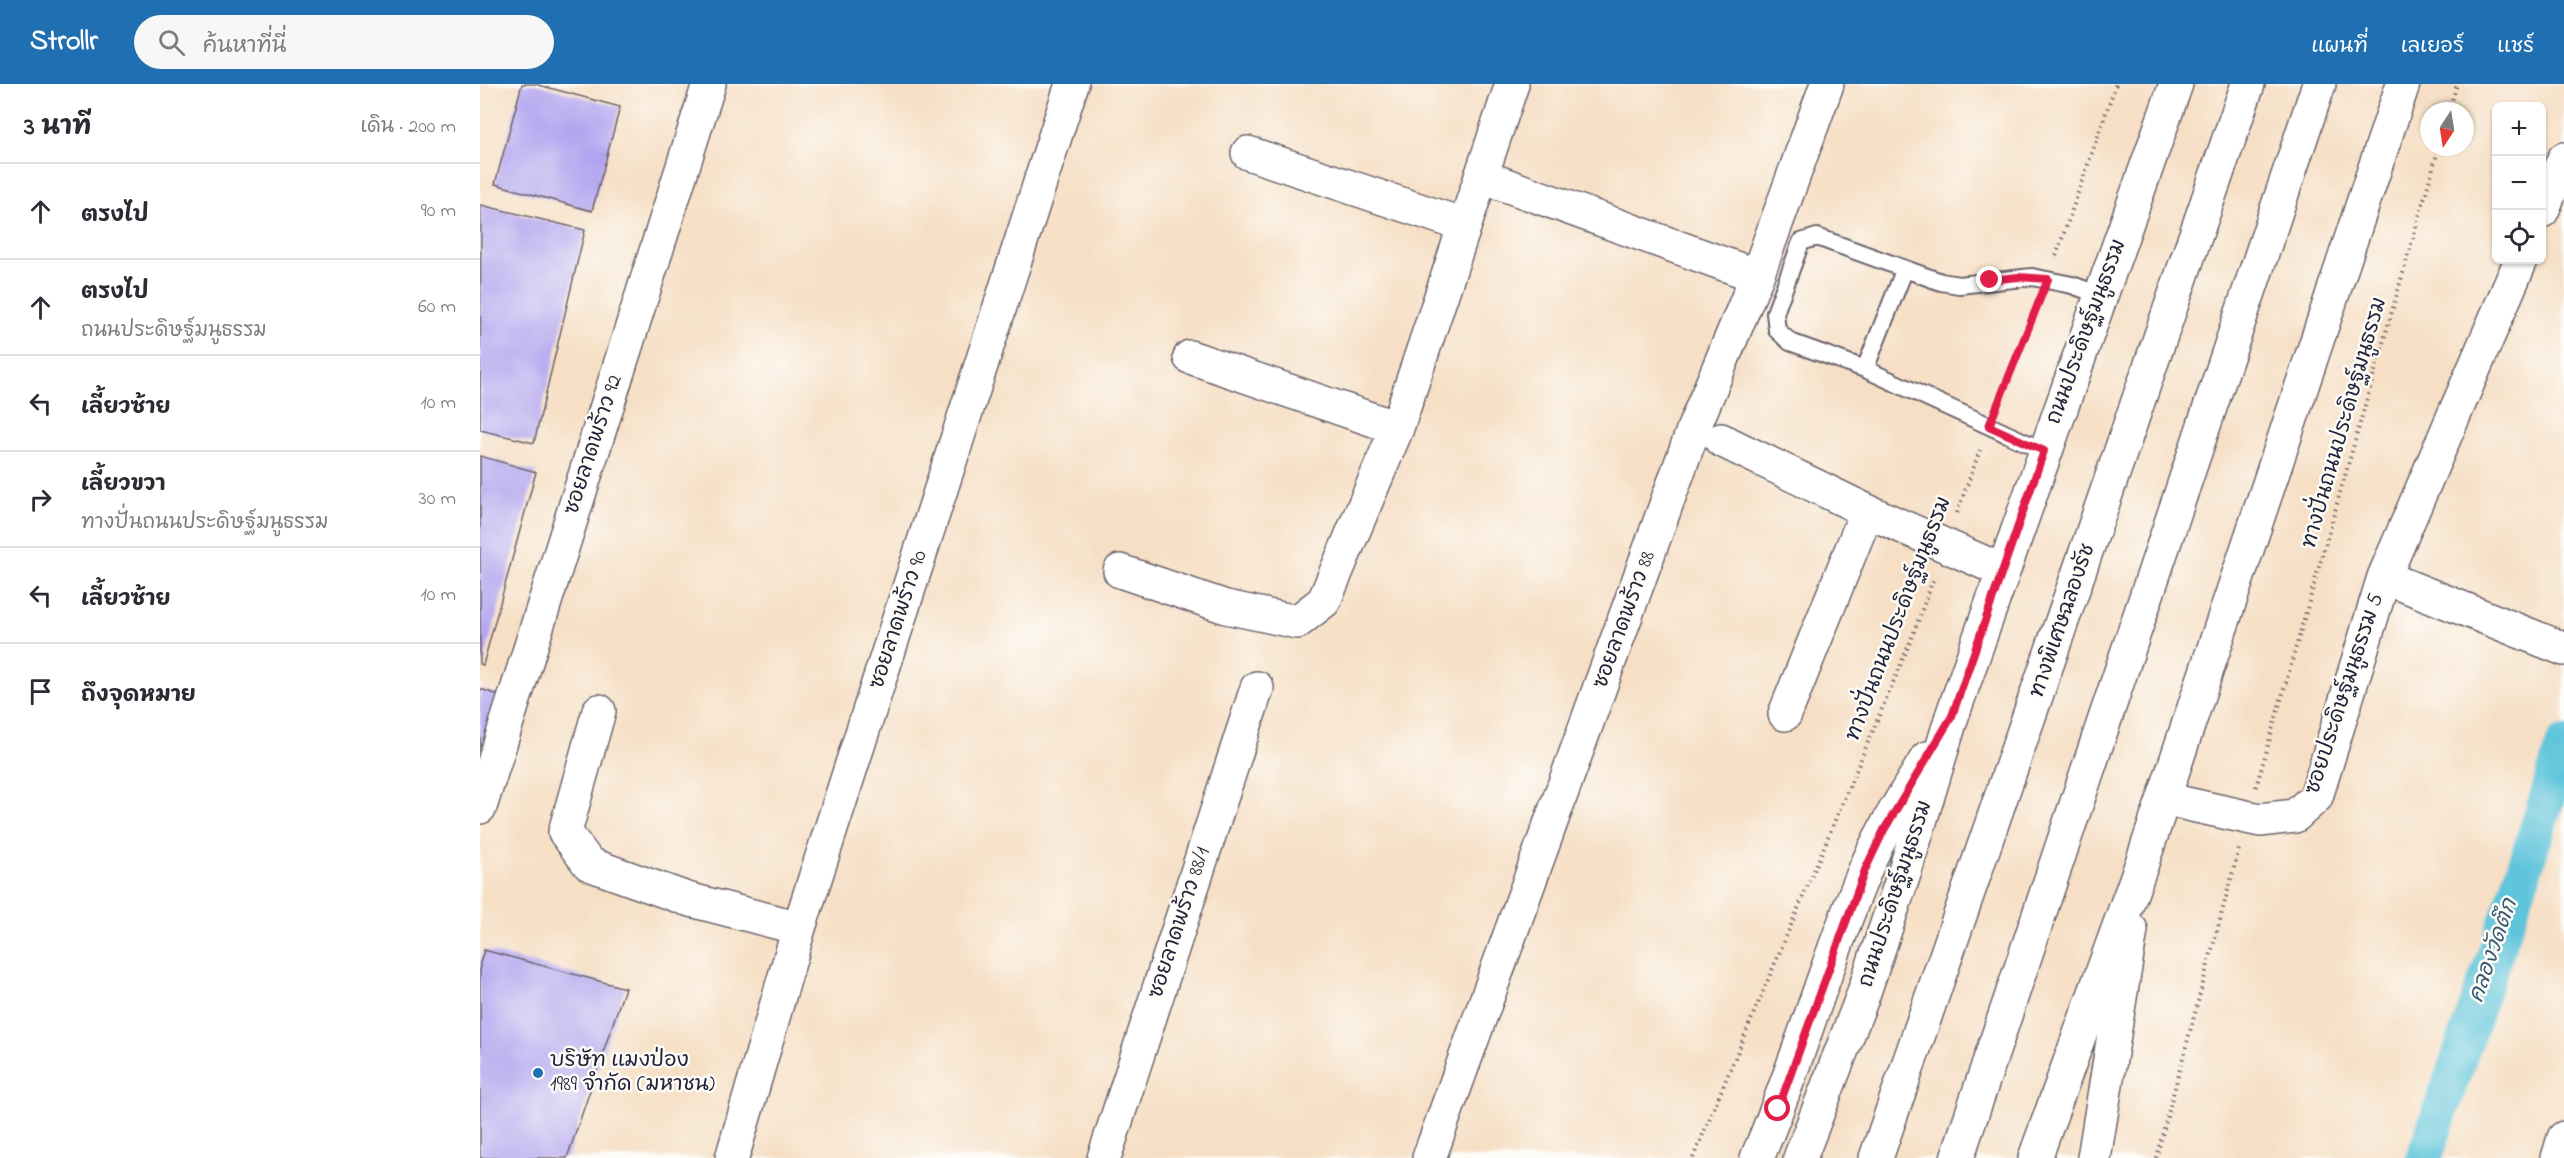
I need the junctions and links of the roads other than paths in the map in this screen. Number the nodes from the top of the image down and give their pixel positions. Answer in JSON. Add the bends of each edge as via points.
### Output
{"nodes":[{"id":1,"x":709,"y":84,"type":"edge"},
{"id":2,"x":1072,"y":84,"type":"edge"},
{"id":3,"x":1512,"y":84,"type":"edge"},
{"id":4,"x":1827,"y":84,"type":"edge"},
{"id":5,"x":2176,"y":84,"type":"edge"},
{"id":6,"x":2248,"y":84,"type":"edge"},
{"id":7,"x":2319,"y":84,"type":"edge"},
{"id":8,"x":2403,"y":84,"type":"edge"},
{"id":9,"x":1248,"y":153,"type":"dead end"},
{"id":10,"x":2564,"y":159,"type":"edge"},
{"id":11,"x":1481,"y":176,"type":"junction"},
{"id":12,"x":2541,"y":210,"type":"edge"},
{"id":13,"x":1464,"y":225,"type":"junction"},
{"id":14,"x":2519,"y":264,"type":"edge"},
{"id":15,"x":1904,"y":271,"type":"junction"},
{"id":16,"x":1757,"y":276,"type":"junction"},
{"id":17,"x":2100,"y":295,"type":"junction"},
{"id":18,"x":1190,"y":357,"type":"dead end"},
{"id":19,"x":1865,"y":369,"type":"junction"},
{"id":20,"x":1397,"y":428,"type":"junction"},
{"id":21,"x":1720,"y":440,"type":"dead end"},
{"id":22,"x":2044,"y":451,"type":"junction"},
{"id":23,"x":1867,"y":511,"type":"junction"},
{"id":24,"x":1120,"y":571,"type":"dead end"},
{"id":25,"x":2003,"y":571,"type":"junction"},
{"id":26,"x":2384,"y":577,"type":"junction"},
{"id":27,"x":2564,"y":650,"type":"edge"},
{"id":28,"x":1257,"y":688,"type":"dead end"},
{"id":29,"x":599,"y":711,"type":"dead end"},
{"id":30,"x":1785,"y":714,"type":"dead end"},
{"id":31,"x":1952,"y":716,"type":"junction"},
{"id":32,"x":2164,"y":799,"type":"junction"},
{"id":33,"x":480,"y":807,"type":"edge"},
{"id":34,"x":2142,"y":864,"type":"junction"},
{"id":35,"x":800,"y":928,"type":"junction"},
{"id":36,"x":2564,"y":1138,"type":"edge"},
{"id":37,"x":732,"y":1158,"type":"edge"},
{"id":38,"x":1104,"y":1158,"type":"edge"},
{"id":39,"x":1430,"y":1158,"type":"edge"},
{"id":40,"x":1757,"y":1158,"type":"edge"},
{"id":41,"x":1800,"y":1158,"type":"edge"},
{"id":42,"x":1876,"y":1158,"type":"edge"},
{"id":43,"x":1957,"y":1158,"type":"edge"},
{"id":44,"x":2035,"y":1158,"type":"edge"},
{"id":45,"x":2094,"y":1158,"type":"edge"},
{"id":46,"x":2558,"y":1158,"type":"edge"}],
"edges":[{"from":1,"to":33,"type":"main road","name":"ซอยลาดพร้าว 92"},
{"from":2,"to":35,"type":"main road","name":"ซอยลาดพร้าว 90"},
{"from":3,"to":11,"type":"main road"},
{"from":4,"to":16,"type":"main road","name":"ซอยลาดพร้าว 88"},
{"from":5,"to":17,"type":"main road","name":"ถนนประดิษฐ์มนูธรรม"},
{"from":6,"to":42,"type":"main road","name":"ทางพิเศษฉลองรัช"},
{"from":7,"to":43,"type":"main road"},
{"from":8,"to":32,"type":"main road"},
{"from":9,"to":13,"type":"main road"},
{"from":10,"to":12,"type":"main road"},
{"from":11,"to":13,"type":"main road"},
{"from":11,"to":16,"type":"main road"},
{"from":13,"to":20,"type":"main road"},
{"from":14,"to":26,"type":"main road","name":"ซอยประดิษฐ์มนูธรรม 5"},
{"from":15,"to":17,"type":"lane","via":[[1959,285],[2018,277],[2048,279]]},
{"from":15,"to":19,"type":"lane"},
{"from":15,"to":19,"type":"lane","via":[[1816,237],[1801,242],[1775,313],[1777,330],[1790,342]]},
{"from":16,"to":39,"type":"main road","name":"ซอยลาดพร้าว 88","via":[[1695,425]]},
{"from":17,"to":22,"type":"main road","name":"ถนนประดิษฐ์มนูธรรม"},
{"from":18,"to":20,"type":"main road"},
{"from":19,"to":22,"type":"lane"},
{"from":20,"to":24,"type":"main road","via":[[1324,602],[1297,622],[1226,607]]},
{"from":21,"to":23,"type":"main road"},
{"from":22,"to":25,"type":"main road","name":"ถนนประดิษฐ์มนูธรรม"},
{"from":23,"to":25,"type":"main road"},
{"from":23,"to":30,"type":"main road"},
{"from":25,"to":31,"type":"main road","name":"ถนนประดิษฐ์มนูธรรม"},
{"from":26,"to":27,"type":"main road","name":"ซอยประดิษฐ์มนูธรรม 5"},
{"from":26,"to":32,"type":"main road","name":"ซอยประดิษฐ์มนูธรรม 5","via":[[2316,797],[2295,816],[2260,820]]},
{"from":28,"to":38,"type":"main road","name":"ซอยลาดพร้าว 88/1"},
{"from":29,"to":35,"type":"main road","via":[[565,832],[589,864],[687,899]]},
{"from":31,"to":40,"type":"main road","via":[[1884,830],[1865,870]]},
{"from":31,"to":41,"type":"main road","name":"ถนนประดิษฐ์มนูธรรม","via":[[1862,998]]},
{"from":32,"to":34,"type":"main road"},
{"from":34,"to":44,"type":"main road"},
{"from":34,"to":45,"type":"main road"},
{"from":35,"to":37,"type":"main road","name":"ซอยลาดพร้าว 90"},
{"from":36,"to":46,"type":"main road"}]}
